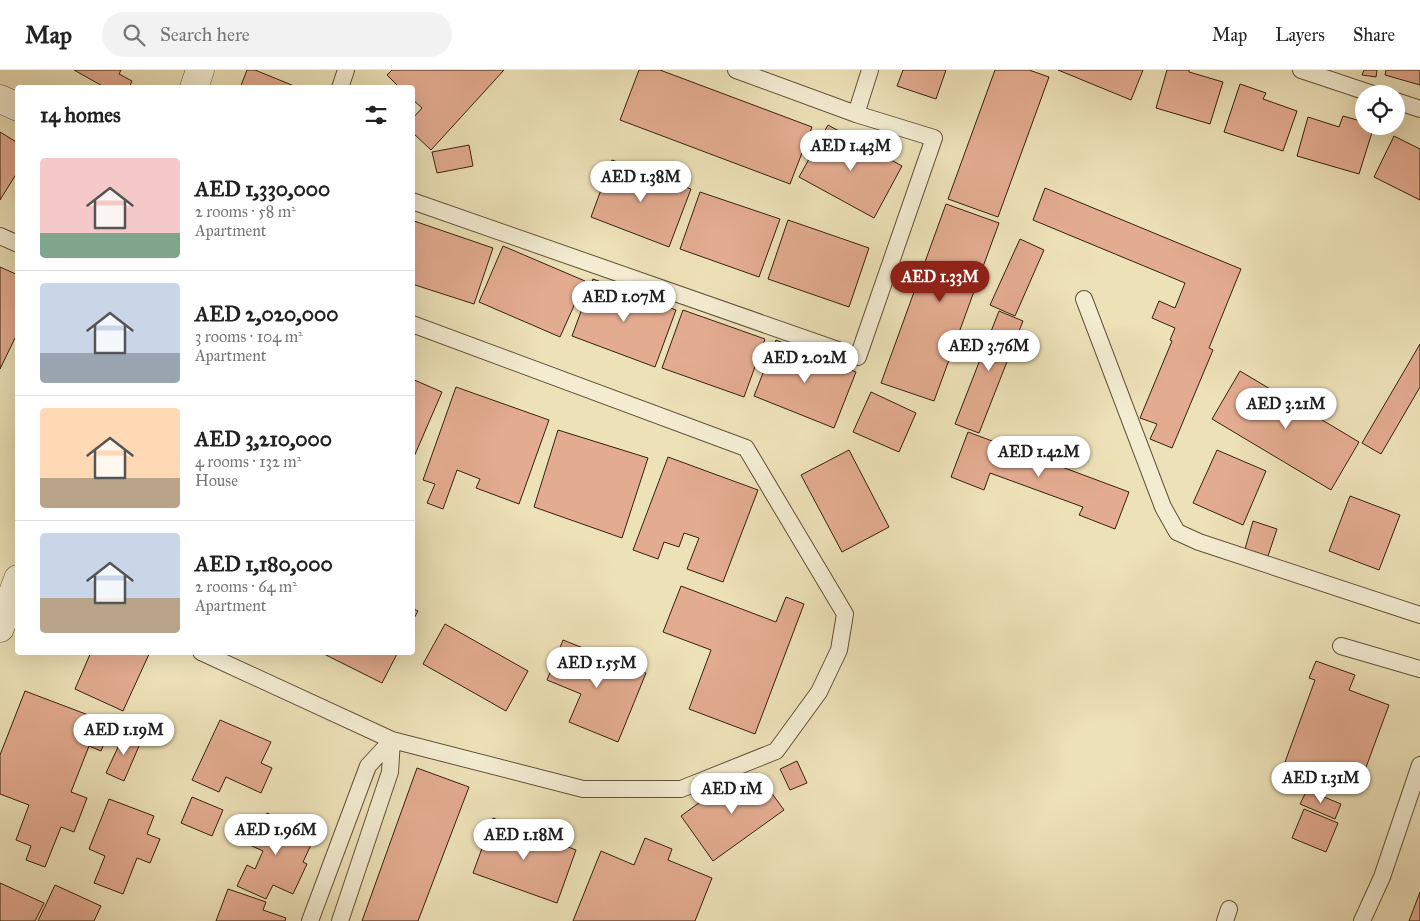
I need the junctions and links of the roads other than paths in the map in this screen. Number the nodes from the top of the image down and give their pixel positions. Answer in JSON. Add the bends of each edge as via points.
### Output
{"nodes":[{"id":1,"x":200,"y":70,"type":"edge"},
{"id":2,"x":346,"y":70,"type":"edge"},
{"id":3,"x":736,"y":70,"type":"edge"},
{"id":4,"x":870,"y":70,"type":"edge"},
{"id":5,"x":1301,"y":70,"type":"edge"},
{"id":6,"x":195,"y":85,"type":"edge"},
{"id":7,"x":341,"y":85,"type":"edge"},
{"id":8,"x":1355,"y":88,"type":"edge"},
{"id":9,"x":0,"y":98,"type":"edge"},
{"id":10,"x":1405,"y":105,"type":"edge"},
{"id":11,"x":15,"y":106,"type":"edge"},
{"id":12,"x":1420,"y":109,"type":"edge"},
{"id":13,"x":856,"y":114,"type":"junction"},
{"id":14,"x":415,"y":202,"type":"edge"},
{"id":15,"x":0,"y":236,"type":"edge"},
{"id":16,"x":15,"y":243,"type":"edge"},
{"id":17,"x":1084,"y":299,"type":"dead end"},
{"id":18,"x":415,"y":325,"type":"edge"},
{"id":19,"x":15,"y":587,"type":"edge"},
{"id":20,"x":1420,"y":615,"type":"edge"},
{"id":21,"x":0,"y":628,"type":"edge"},
{"id":22,"x":1341,"y":646,"type":"dead end"},
{"id":23,"x":208,"y":655,"type":"edge"},
{"id":24,"x":1420,"y":668,"type":"edge"},
{"id":25,"x":392,"y":740,"type":"junction"},
{"id":26,"x":1420,"y":765,"type":"edge"},
{"id":27,"x":310,"y":921,"type":"edge"},
{"id":28,"x":340,"y":921,"type":"edge"},
{"id":29,"x":1362,"y":921,"type":"edge"}],
"edges":[{"from":1,"to":6,"type":"street"},
{"from":2,"to":7,"type":"lane"},
{"from":3,"to":13,"type":"lane"},
{"from":4,"to":13,"type":"lane"},
{"from":5,"to":8,"type":"lane"},
{"from":9,"to":11,"type":"street"},
{"from":10,"to":12,"type":"lane"},
{"from":13,"to":14,"type":"lane","via":[[934,138],[858,357]]},
{"from":15,"to":16,"type":"lane"},
{"from":17,"to":20,"type":"lane","via":[[1163,507],[1178,532],[1199,542]]},
{"from":18,"to":25,"type":"lane","via":[[746,448],[845,614],[839,650],[819,692],[776,751],[681,789],[583,789]]},
{"from":19,"to":21,"type":"street"},
{"from":22,"to":24,"type":"lane"},
{"from":23,"to":25,"type":"lane"},
{"from":25,"to":27,"type":"lane","via":[[368,766]]},
{"from":25,"to":28,"type":"lane","via":[[390,772]]},
{"from":26,"to":29,"type":"lane","via":[[1382,877]]}]}
